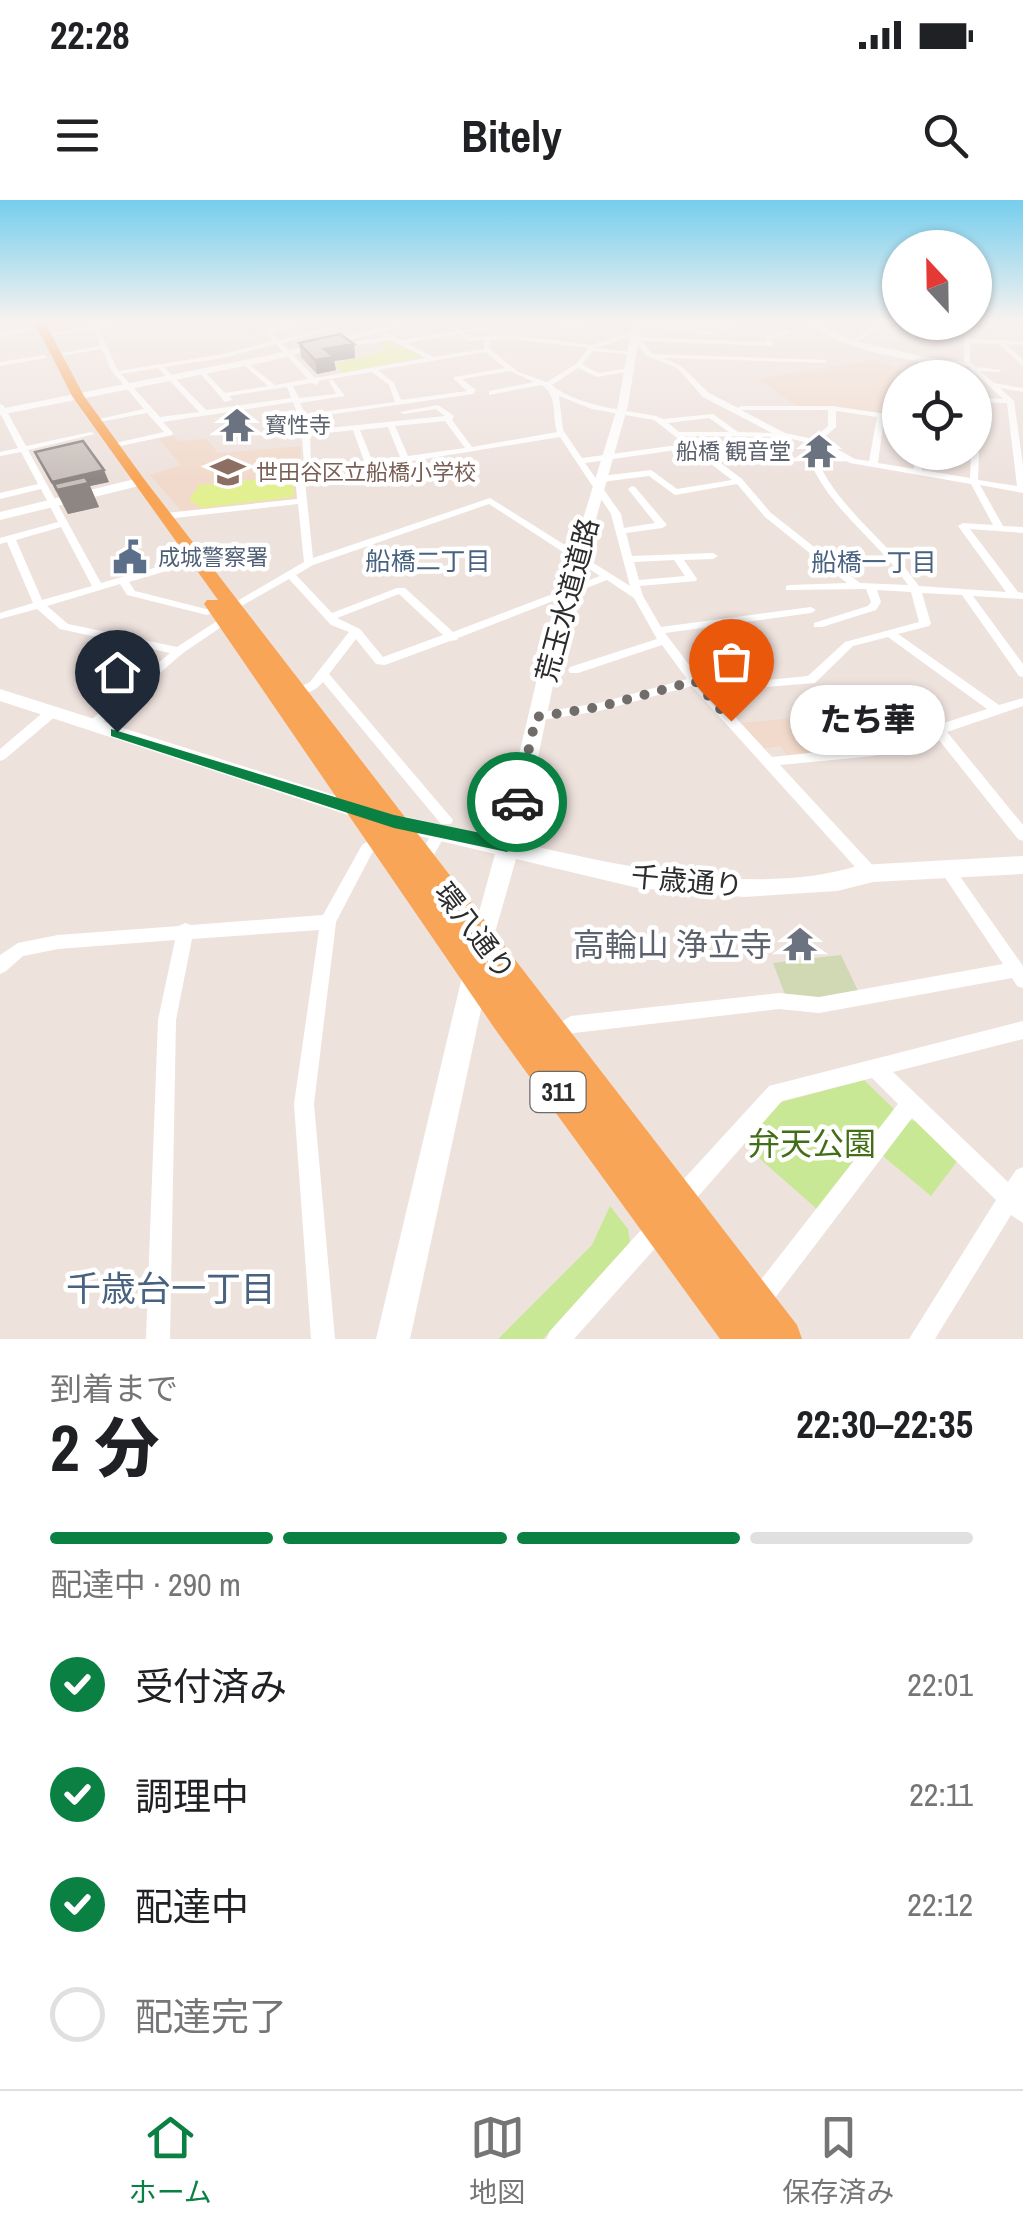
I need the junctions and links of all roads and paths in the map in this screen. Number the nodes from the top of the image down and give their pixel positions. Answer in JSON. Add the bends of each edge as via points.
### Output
{"nodes":[{"id":1,"x":60,"y":374,"type":"edge"},
{"id":2,"x":118,"y":374,"type":"edge"},
{"id":3,"x":166,"y":374,"type":"edge"},
{"id":4,"x":190,"y":374,"type":"edge"},
{"id":5,"x":204,"y":374,"type":"edge"},
{"id":6,"x":254,"y":374,"type":"edge"},
{"id":7,"x":309,"y":374,"type":"edge"},
{"id":8,"x":361,"y":374,"type":"edge"},
{"id":9,"x":379,"y":374,"type":"edge"},
{"id":10,"x":480,"y":374,"type":"edge"},
{"id":11,"x":522,"y":374,"type":"edge"},
{"id":12,"x":562,"y":374,"type":"edge"},
{"id":13,"x":628,"y":374,"type":"edge"},
{"id":14,"x":686,"y":374,"type":"edge"},
{"id":15,"x":1023,"y":374,"type":"edge"},
{"id":16,"x":169,"y":378,"type":"junction"},
{"id":17,"x":332,"y":381,"type":"junction"},
{"id":18,"x":992,"y":382,"type":"edge"},
{"id":19,"x":316,"y":383,"type":"junction"},
{"id":20,"x":502,"y":385,"type":"dead end"},
{"id":21,"x":544,"y":385,"type":"junction"},
{"id":22,"x":128,"y":386,"type":"junction"},
{"id":23,"x":290,"y":386,"type":"junction"},
{"id":24,"x":992,"y":386,"type":"edge"},
{"id":25,"x":998,"y":387,"type":"junction"},
{"id":26,"x":274,"y":388,"type":"junction"},
{"id":27,"x":442,"y":389,"type":"dead end"},
{"id":28,"x":1023,"y":390,"type":"edge"},
{"id":29,"x":492,"y":393,"type":"dead end"},
{"id":30,"x":224,"y":396,"type":"junction"},
{"id":31,"x":421,"y":396,"type":"junction"},
{"id":32,"x":73,"y":397,"type":"junction"},
{"id":33,"x":396,"y":399,"type":"junction"},
{"id":34,"x":296,"y":400,"type":"junction"},
{"id":35,"x":992,"y":400,"type":"edge"},
{"id":36,"x":1010,"y":401,"type":"junction"},
{"id":37,"x":235,"y":408,"type":"junction"},
{"id":38,"x":738,"y":408,"type":"junction"},
{"id":39,"x":832,"y":408,"type":"junction"},
{"id":40,"x":1,"y":410,"type":"edge"},
{"id":41,"x":149,"y":410,"type":"junction"},
{"id":42,"x":404,"y":412,"type":"dead end"},
{"id":43,"x":620,"y":412,"type":"junction"},
{"id":44,"x":204,"y":413,"type":"junction"},
{"id":45,"x":881,"y":415,"type":"joint"},
{"id":46,"x":302,"y":416,"type":"junction"},
{"id":47,"x":448,"y":419,"type":"junction"},
{"id":48,"x":158,"y":420,"type":"junction"},
{"id":49,"x":661,"y":422,"type":"junction"},
{"id":50,"x":391,"y":425,"type":"junction"},
{"id":51,"x":93,"y":427,"type":"junction"},
{"id":52,"x":356,"y":429,"type":"junction"},
{"id":53,"x":12,"y":430,"type":"junction"},
{"id":54,"x":1019,"y":431,"type":"edge"},
{"id":55,"x":0,"y":432,"type":"edge"},
{"id":56,"x":306,"y":433,"type":"junction"},
{"id":57,"x":561,"y":434,"type":"junction"},
{"id":58,"x":677,"y":434,"type":"junction"},
{"id":59,"x":736,"y":434,"type":"junction"},
{"id":60,"x":784,"y":435,"type":"junction"},
{"id":61,"x":814,"y":441,"type":"junction"},
{"id":62,"x":692,"y":445,"type":"junction"},
{"id":63,"x":114,"y":446,"type":"junction"},
{"id":64,"x":23,"y":449,"type":"junction"},
{"id":65,"x":470,"y":450,"type":"junction"},
{"id":66,"x":0,"y":454,"type":"edge"},
{"id":67,"x":1020,"y":454,"type":"edge"},
{"id":68,"x":608,"y":456,"type":"junction"},
{"id":69,"x":406,"y":460,"type":"junction"},
{"id":70,"x":580,"y":460,"type":"junction"},
{"id":71,"x":369,"y":462,"type":"junction"},
{"id":72,"x":873,"y":465,"type":"junction"},
{"id":73,"x":302,"y":470,"type":"junction"},
{"id":74,"x":918,"y":470,"type":"edge"},
{"id":75,"x":974,"y":470,"type":"edge"},
{"id":76,"x":918,"y":473,"type":"junction"},
{"id":77,"x":739,"y":481,"type":"junction"},
{"id":78,"x":974,"y":482,"type":"junction"},
{"id":79,"x":133,"y":484,"type":"junction"},
{"id":80,"x":599,"y":484,"type":"junction"},
{"id":81,"x":43,"y":486,"type":"junction"},
{"id":82,"x":632,"y":490,"type":"dead end"},
{"id":83,"x":1023,"y":490,"type":"edge"},
{"id":84,"x":0,"y":496,"type":"edge"},
{"id":85,"x":303,"y":501,"type":"junction"},
{"id":86,"x":643,"y":502,"type":"junction"},
{"id":87,"x":52,"y":503,"type":"junction"},
{"id":88,"x":611,"y":506,"type":"junction"},
{"id":89,"x":0,"y":516,"type":"edge"},
{"id":90,"x":166,"y":516,"type":"junction"},
{"id":91,"x":63,"y":524,"type":"junction"},
{"id":92,"x":999,"y":528,"type":"junction"},
{"id":93,"x":621,"y":530,"type":"junction"},
{"id":94,"x":1023,"y":530,"type":"edge"},
{"id":95,"x":5,"y":539,"type":"edge"},
{"id":96,"x":578,"y":555,"type":"junction"},
{"id":97,"x":713,"y":556,"type":"dead end"},
{"id":98,"x":677,"y":558,"type":"junction"},
{"id":99,"x":628,"y":560,"type":"junction"},
{"id":100,"x":190,"y":561,"type":"junction"},
{"id":101,"x":309,"y":563,"type":"junction"},
{"id":102,"x":290,"y":574,"type":"junction"},
{"id":103,"x":610,"y":576,"type":"junction"},
{"id":104,"x":123,"y":580,"type":"junction"},
{"id":105,"x":863,"y":586,"type":"junction"},
{"id":106,"x":98,"y":588,"type":"junction"},
{"id":107,"x":790,"y":588,"type":"dead end"},
{"id":108,"x":916,"y":589,"type":"junction"},
{"id":109,"x":636,"y":590,"type":"junction"},
{"id":110,"x":568,"y":591,"type":"junction"},
{"id":111,"x":965,"y":592,"type":"junction"},
{"id":112,"x":1018,"y":596,"type":"edge"},
{"id":113,"x":39,"y":604,"type":"junction"},
{"id":114,"x":810,"y":610,"type":"dead end"},
{"id":115,"x":224,"y":612,"type":"junction"},
{"id":116,"x":0,"y":616,"type":"edge"},
{"id":117,"x":330,"y":617,"type":"junction"},
{"id":118,"x":818,"y":625,"type":"dead end"},
{"id":119,"x":356,"y":630,"type":"junction"},
{"id":120,"x":889,"y":633,"type":"junction"},
{"id":121,"x":661,"y":636,"type":"junction"},
{"id":122,"x":453,"y":638,"type":"junction"},
{"id":123,"x":179,"y":651,"type":"junction"},
{"id":124,"x":574,"y":670,"type":"dead end"},
{"id":125,"x":1023,"y":673,"type":"edge"},
{"id":126,"x":323,"y":674,"type":"junction"},
{"id":127,"x":738,"y":674,"type":"dead end"},
{"id":128,"x":695,"y":681,"type":"junction"},
{"id":129,"x":298,"y":691,"type":"junction"},
{"id":130,"x":0,"y":695,"type":"edge"},
{"id":131,"x":1023,"y":702,"type":"edge"},
{"id":132,"x":997,"y":710,"type":"junction"},
{"id":133,"x":52,"y":712,"type":"junction"},
{"id":134,"x":536,"y":717,"type":"junction"},
{"id":135,"x":92,"y":724,"type":"junction"},
{"id":136,"x":939,"y":731,"type":"junction"},
{"id":137,"x":0,"y":756,"type":"edge"},
{"id":138,"x":319,"y":756,"type":"junction"},
{"id":139,"x":768,"y":762,"type":"junction"},
{"id":140,"x":284,"y":786,"type":"junction"},
{"id":141,"x":356,"y":808,"type":"junction"},
{"id":142,"x":443,"y":826,"type":"junction"},
{"id":143,"x":386,"y":831,"type":"junction"},
{"id":144,"x":1023,"y":835,"type":"edge"},
{"id":145,"x":507,"y":846,"type":"junction"},
{"id":146,"x":423,"y":862,"type":"junction"},
{"id":147,"x":1023,"y":865,"type":"edge"},
{"id":148,"x":947,"y":869,"type":"junction"},
{"id":149,"x":871,"y":874,"type":"junction"},
{"id":150,"x":328,"y":922,"type":"junction"},
{"id":151,"x":185,"y":930,"type":"junction"},
{"id":152,"x":474,"y":930,"type":"junction"},
{"id":153,"x":0,"y":966,"type":"edge"},
{"id":154,"x":1019,"y":975,"type":"edge"},
{"id":155,"x":475,"y":978,"type":"junction"},
{"id":156,"x":1023,"y":1030,"type":"edge"},
{"id":157,"x":555,"y":1037,"type":"junction"},
{"id":158,"x":876,"y":1069,"type":"junction"},
{"id":159,"x":910,"y":1104,"type":"junction"},
{"id":160,"x":1023,"y":1177,"type":"edge"},
{"id":161,"x":1016,"y":1206,"type":"edge"},
{"id":162,"x":668,"y":1214,"type":"junction"},
{"id":163,"x":743,"y":1328,"type":"edge"},
{"id":164,"x":158,"y":1339,"type":"edge"},
{"id":165,"x":323,"y":1339,"type":"edge"},
{"id":166,"x":394,"y":1339,"type":"edge"},
{"id":167,"x":558,"y":1339,"type":"edge"},
{"id":168,"x":783,"y":1339,"type":"edge"},
{"id":169,"x":921,"y":1339,"type":"edge"}],
"edges":[{"from":1,"to":32,"type":"main road","name":"環八通り","number":"311"},
{"from":2,"to":22,"type":"street"},
{"from":3,"to":16,"type":"street"},
{"from":4,"to":16,"type":"street"},
{"from":5,"to":30,"type":"street"},
{"from":6,"to":26,"type":"street"},
{"from":7,"to":19,"type":"street"},
{"from":8,"to":17,"type":"street"},
{"from":9,"to":33,"type":"street","via":[[392,384]]},
{"from":10,"to":31,"type":"street","via":[[456,378],[473,392]]},
{"from":11,"to":21,"type":"street"},
{"from":12,"to":21,"type":"street"},
{"from":13,"to":43,"type":"street","name":"荒玉水道道路"},
{"from":14,"to":38,"type":"street","via":[[706,395]]},
{"from":15,"to":25,"type":"street"},
{"from":16,"to":22,"type":"street"},
{"from":16,"to":44,"type":"street"},
{"from":17,"to":19,"type":"street"},
{"from":17,"to":34,"type":"street","via":[[341,396]]},
{"from":18,"to":25,"type":"street"},
{"from":19,"to":23,"type":"street"},
{"from":20,"to":21,"type":"street"},
{"from":21,"to":29,"type":"street"},
{"from":21,"to":43,"type":"street"},
{"from":21,"to":57,"type":"street"},
{"from":22,"to":32,"type":"street"},
{"from":22,"to":41,"type":"street"},
{"from":23,"to":26,"type":"street"},
{"from":23,"to":34,"type":"street"},
{"from":24,"to":25,"type":"street"},
{"from":25,"to":28,"type":"street"},
{"from":25,"to":36,"type":"street"},
{"from":26,"to":30,"type":"street"},
{"from":27,"to":31,"type":"street"},
{"from":30,"to":37,"type":"street"},
{"from":31,"to":33,"type":"street"},
{"from":32,"to":40,"type":"street"},
{"from":32,"to":51,"type":"main road","name":"環八通り","number":"311"},
{"from":33,"to":46,"type":"street"},
{"from":34,"to":37,"type":"street"},
{"from":34,"to":46,"type":"street"},
{"from":35,"to":36,"type":"street"},
{"from":36,"to":54,"type":"street"},
{"from":37,"to":44,"type":"street"},
{"from":38,"to":39,"type":"street"},
{"from":38,"to":60,"type":"street"},
{"from":39,"to":45,"type":"street"},
{"from":39,"to":61,"type":"street","via":[[832,427]]},
{"from":40,"to":53,"type":"street"},
{"from":41,"to":48,"type":"street"},
{"from":41,"to":51,"type":"street"},
{"from":42,"to":47,"type":"street","via":[[440,408]]},
{"from":43,"to":49,"type":"street"},
{"from":43,"to":68,"type":"street","name":"荒玉水道道路"},
{"from":44,"to":48,"type":"street"},
{"from":45,"to":72,"type":"street"},
{"from":46,"to":56,"type":"street"},
{"from":47,"to":50,"type":"street"},
{"from":47,"to":65,"type":"street"},
{"from":48,"to":63,"type":"street","via":[[167,434]]},
{"from":49,"to":58,"type":"street"},
{"from":49,"to":59,"type":"street","via":[[710,416]]},
{"from":50,"to":52,"type":"street"},
{"from":50,"to":69,"type":"street"},
{"from":51,"to":63,"type":"main road","name":"環八通り","number":"311"},
{"from":51,"to":64,"type":"street"},
{"from":51,"to":79,"type":"main road","name":"環八通り","number":"311"},
{"from":52,"to":56,"type":"street"},
{"from":52,"to":71,"type":"street"},
{"from":53,"to":55,"type":"street"},
{"from":53,"to":64,"type":"street"},
{"from":54,"to":67,"type":"street"},
{"from":56,"to":73,"type":"street","via":[[308,464]]},
{"from":57,"to":65,"type":"street"},
{"from":57,"to":70,"type":"street"},
{"from":58,"to":59,"type":"street"},
{"from":58,"to":62,"type":"street"},
{"from":59,"to":60,"type":"street"},
{"from":60,"to":61,"type":"street"},
{"from":61,"to":72,"type":"street"},
{"from":61,"to":108,"type":"street","via":[[810,460],[848,515],[898,562]]},
{"from":62,"to":68,"type":"street"},
{"from":62,"to":77,"type":"street"},
{"from":63,"to":79,"type":"main road","name":"環八通り","number":"311"},
{"from":64,"to":66,"type":"street"},
{"from":64,"to":81,"type":"street"},
{"from":65,"to":69,"type":"street"},
{"from":67,"to":83,"type":"street"},
{"from":68,"to":70,"type":"street"},
{"from":68,"to":80,"type":"street","name":"荒玉水道道路"},
{"from":69,"to":71,"type":"street"},
{"from":70,"to":80,"type":"street"},
{"from":71,"to":73,"type":"street"},
{"from":72,"to":76,"type":"street"},
{"from":73,"to":85,"type":"street"},
{"from":74,"to":76,"type":"street"},
{"from":75,"to":78,"type":"street"},
{"from":76,"to":78,"type":"street"},
{"from":77,"to":80,"type":"street","via":[[676,492],[651,472]]},
{"from":77,"to":105,"type":"street","via":[[768,515]]},
{"from":78,"to":83,"type":"street"},
{"from":78,"to":92,"type":"street"},
{"from":79,"to":87,"type":"street"},
{"from":79,"to":90,"type":"main road","name":"環八通り","number":"311"},
{"from":79,"to":100,"type":"main road","name":"環八通り","number":"311"},
{"from":80,"to":88,"type":"street"},
{"from":80,"to":96,"type":"street","name":"荒玉水道道路"},
{"from":81,"to":84,"type":"street"},
{"from":81,"to":87,"type":"street"},
{"from":82,"to":86,"type":"street"},
{"from":85,"to":90,"type":"street"},
{"from":85,"to":101,"type":"street"},
{"from":86,"to":88,"type":"street"},
{"from":86,"to":93,"type":"street","via":[[662,526]]},
{"from":87,"to":89,"type":"street"},
{"from":87,"to":91,"type":"street"},
{"from":88,"to":93,"type":"street"},
{"from":90,"to":100,"type":"main road","name":"環八通り","number":"311"},
{"from":91,"to":95,"type":"street"},
{"from":91,"to":106,"type":"street"},
{"from":92,"to":94,"type":"street"},
{"from":92,"to":112,"type":"street","via":[[964,526]]},
{"from":93,"to":99,"type":"street"},
{"from":95,"to":113,"type":"street"},
{"from":96,"to":101,"type":"street","via":[[490,501]]},
{"from":96,"to":103,"type":"street"},
{"from":96,"to":110,"type":"street","name":"荒玉水道道路"},
{"from":97,"to":98,"type":"street"},
{"from":98,"to":99,"type":"street"},
{"from":98,"to":109,"type":"street","via":[[692,579]]},
{"from":99,"to":109,"type":"street"},
{"from":100,"to":104,"type":"street"},
{"from":100,"to":115,"type":"main road","name":"環八通り","number":"311"},
{"from":101,"to":102,"type":"street"},
{"from":102,"to":115,"type":"street"},
{"from":102,"to":117,"type":"street"},
{"from":103,"to":109,"type":"street"},
{"from":103,"to":110,"type":"street"},
{"from":104,"to":106,"type":"street"},
{"from":104,"to":115,"type":"street","via":[[131,593]]},
{"from":105,"to":107,"type":"street"},
{"from":105,"to":108,"type":"street"},
{"from":105,"to":118,"type":"street","via":[[876,602],[872,608]]},
{"from":106,"to":113,"type":"street"},
{"from":108,"to":111,"type":"street"},
{"from":108,"to":120,"type":"street","via":[[925,624]]},
{"from":109,"to":121,"type":"street"},
{"from":110,"to":122,"type":"street"},
{"from":110,"to":134,"type":"street","name":"荒玉水道道路"},
{"from":111,"to":112,"type":"street"},
{"from":111,"to":125,"type":"street"},
{"from":113,"to":116,"type":"street"},
{"from":113,"to":123,"type":"street","via":[[64,627]]},
{"from":114,"to":121,"type":"street"},
{"from":115,"to":123,"type":"street"},
{"from":115,"to":129,"type":"main road","name":"環八通り","number":"311"},
{"from":115,"to":138,"type":"main road","name":"環八通り","number":"311"},
{"from":117,"to":119,"type":"street"},
{"from":117,"to":122,"type":"street","via":[[401,590]]},
{"from":119,"to":122,"type":"street","via":[[385,661]]},
{"from":119,"to":126,"type":"street"},
{"from":120,"to":127,"type":"street","via":[[849,644],[810,680],[744,686]]},
{"from":120,"to":132,"type":"street"},
{"from":121,"to":124,"type":"street"},
{"from":121,"to":128,"type":"street"},
{"from":123,"to":135,"type":"street"},
{"from":126,"to":129,"type":"street"},
{"from":126,"to":142,"type":"street"},
{"from":128,"to":134,"type":"street"},
{"from":128,"to":139,"type":"street"},
{"from":129,"to":143,"type":"main road","name":"環八通り","number":"311"},
{"from":130,"to":133,"type":"street"},
{"from":131,"to":132,"type":"street"},
{"from":132,"to":136,"type":"street"},
{"from":133,"to":135,"type":"street"},
{"from":133,"to":137,"type":"street"},
{"from":134,"to":145,"type":"street","name":"荒玉水道道路"},
{"from":135,"to":140,"type":"street"},
{"from":136,"to":139,"type":"street","via":[[874,752]]},
{"from":136,"to":144,"type":"street"},
{"from":138,"to":140,"type":"street","via":[[316,776]]},
{"from":138,"to":141,"type":"main road","name":"環八通り","number":"311"},
{"from":139,"to":149,"type":"street"},
{"from":140,"to":141,"type":"street"},
{"from":141,"to":143,"type":"main road","name":"環八通り","number":"311"},
{"from":142,"to":143,"type":"street","name":"千歳通り"},
{"from":142,"to":145,"type":"street","name":"千歳通り"},
{"from":142,"to":146,"type":"street"},
{"from":143,"to":146,"type":"main road","name":"環八通り","number":"311"},
{"from":143,"to":150,"type":"street","via":[[366,849]]},
{"from":143,"to":155,"type":"main road","name":"環八通り","number":"311"},
{"from":145,"to":149,"type":"street","name":"千歳通り","via":[[621,875],[700,886],[838,882]]},
{"from":145,"to":152,"type":"street","name":"荒玉水道道路","via":[[488,922]]},
{"from":146,"to":152,"type":"main road","name":"環八通り","number":"311"},
{"from":147,"to":148,"type":"street","name":"千歳通り"},
{"from":148,"to":149,"type":"street","name":"千歳通り"},
{"from":148,"to":154,"type":"street"},
{"from":150,"to":151,"type":"street"},
{"from":150,"to":165,"type":"street","via":[[304,1104]]},
{"from":151,"to":153,"type":"street","via":[[45,944],[18,950]]},
{"from":151,"to":164,"type":"street","via":[[167,1020]]},
{"from":152,"to":157,"type":"main road","name":"環八通り","number":"311"},
{"from":154,"to":157,"type":"street","via":[[819,1005],[780,1001],[570,1025]]},
{"from":155,"to":162,"type":"main road","name":"環八通り","number":"311"},
{"from":155,"to":166,"type":"street"},
{"from":156,"to":158,"type":"street"},
{"from":157,"to":162,"type":"main road","name":"環八通り","number":"311"},
{"from":158,"to":159,"type":"street"},
{"from":158,"to":162,"type":"street","via":[[776,1094]]},
{"from":159,"to":161,"type":"street"},
{"from":159,"to":163,"type":"street"},
{"from":160,"to":161,"type":"street"},
{"from":161,"to":169,"type":"street"},
{"from":162,"to":163,"type":"main road","name":"環八通り","number":"311"},
{"from":162,"to":167,"type":"street"},
{"from":163,"to":168,"type":"main road","name":"環八通り","number":"311"}]}
